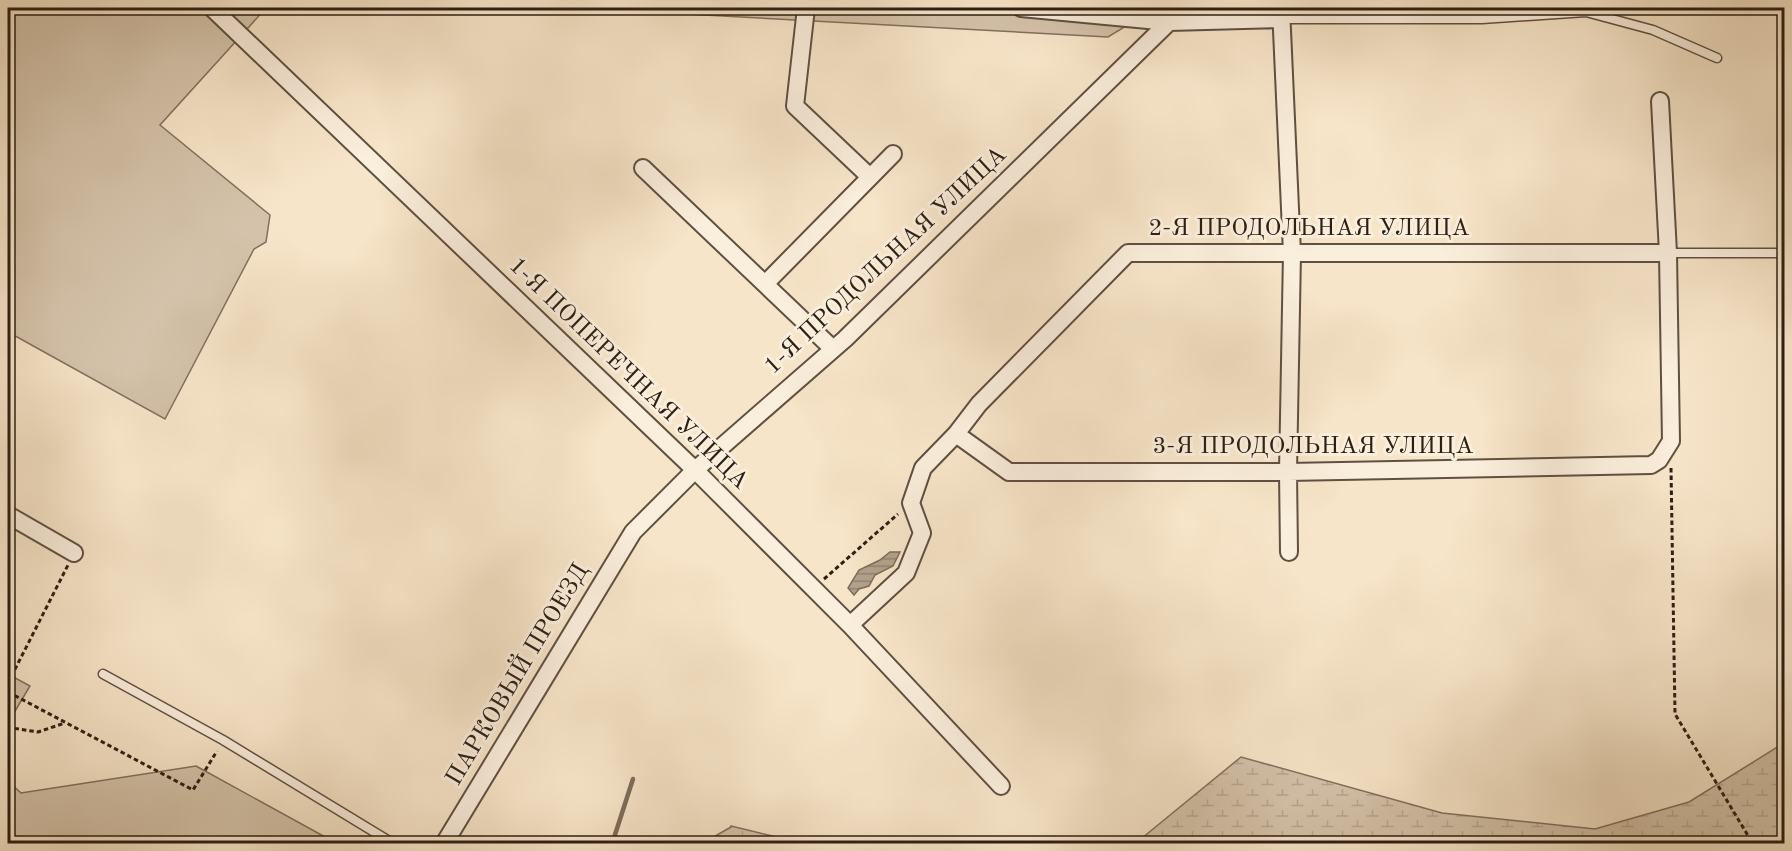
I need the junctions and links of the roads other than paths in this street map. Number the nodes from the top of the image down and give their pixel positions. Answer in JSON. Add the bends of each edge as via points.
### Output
{"nodes":[{"id":1,"x":212,"y":8,"type":"edge"},
{"id":2,"x":806,"y":8,"type":"edge"},
{"id":3,"x":1021,"y":8,"type":"edge"},
{"id":4,"x":1280,"y":13,"type":"edge"},
{"id":5,"x":1169,"y":22,"type":"junction"},
{"id":6,"x":1717,"y":58,"type":"dead end"},
{"id":7,"x":1660,"y":101,"type":"dead end"},
{"id":8,"x":893,"y":154,"type":"dead end"},
{"id":9,"x":643,"y":168,"type":"dead end"},
{"id":10,"x":870,"y":177,"type":"junction"},
{"id":11,"x":1292,"y":253,"type":"junction"},
{"id":12,"x":1785,"y":253,"type":"edge"},
{"id":13,"x":1668,"y":254,"type":"junction"},
{"id":14,"x":765,"y":284,"type":"junction"},
{"id":15,"x":833,"y":349,"type":"junction"},
{"id":16,"x":956,"y":434,"type":"junction"},
{"id":17,"x":695,"y":470,"type":"junction"},
{"id":18,"x":1288,"y":472,"type":"junction"},
{"id":19,"x":8,"y":515,"type":"edge"},
{"id":20,"x":633,"y":532,"type":"joint"},
{"id":21,"x":1289,"y":552,"type":"dead end"},
{"id":22,"x":74,"y":553,"type":"road end"},
{"id":23,"x":850,"y":625,"type":"junction"},
{"id":24,"x":103,"y":674,"type":"dead end"},
{"id":25,"x":1001,"y":786,"type":"dead end"},
{"id":26,"x":394,"y":843,"type":"edge"},
{"id":27,"x":444,"y":843,"type":"edge"}],
"edges":[{"from":1,"to":17,"type":"street","name":"1-Я ПОПЕРЕЧНАЯ УЛИЦА"},
{"from":2,"to":10,"type":"street","via":[[795,106]]},
{"from":3,"to":5,"type":"street"},
{"from":4,"to":5,"type":"street"},
{"from":4,"to":6,"type":"lane","via":[[1482,19],[1586,12],[1653,30]]},
{"from":4,"to":11,"type":"street"},
{"from":5,"to":15,"type":"street","name":"1-Я ПРОДОЛЬНАЯ УЛИЦА"},
{"from":7,"to":13,"type":"street"},
{"from":8,"to":10,"type":"street"},
{"from":9,"to":14,"type":"street"},
{"from":10,"to":14,"type":"street"},
{"from":11,"to":13,"type":"street","name":"2-Я ПРОДОЛЬНАЯ УЛИЦА"},
{"from":11,"to":16,"type":"street","name":"2-Я ПРОДОЛЬНАЯ УЛИЦА","via":[[1128,253],[979,404]]},
{"from":11,"to":18,"type":"street"},
{"from":12,"to":13,"type":"lane"},
{"from":13,"to":18,"type":"street","name":"3-Я ПРОДОЛЬНАЯ УЛИЦА","via":[[1671,441],[1659,460],[1641,467]]},
{"from":14,"to":15,"type":"street"},
{"from":15,"to":17,"type":"street","name":"1-Я ПРОДОЛЬНАЯ УЛИЦА"},
{"from":16,"to":18,"type":"street","name":"3-Я ПРОДОЛЬНАЯ УЛИЦА","via":[[1009,472]]},
{"from":16,"to":23,"type":"street","name":"2-Я ПРОДОЛЬНАЯ УЛИЦА","via":[[923,468],[911,503],[922,533],[906,573]]},
{"from":17,"to":20,"type":"street","name":"1-Я ПРОДОЛЬНАЯ УЛИЦА"},
{"from":17,"to":23,"type":"street","name":"1-Я ПОПЕРЕЧНАЯ УЛИЦА"},
{"from":18,"to":21,"type":"street"},
{"from":19,"to":22,"type":"street"},
{"from":20,"to":27,"type":"street","name":"ПАРКОВЫЙ ПРОЕЗД"},
{"from":23,"to":25,"type":"street","name":"1-Я ПОПЕРЕЧНАЯ УЛИЦА"},
{"from":24,"to":26,"type":"lane","via":[[223,740]]}]}
